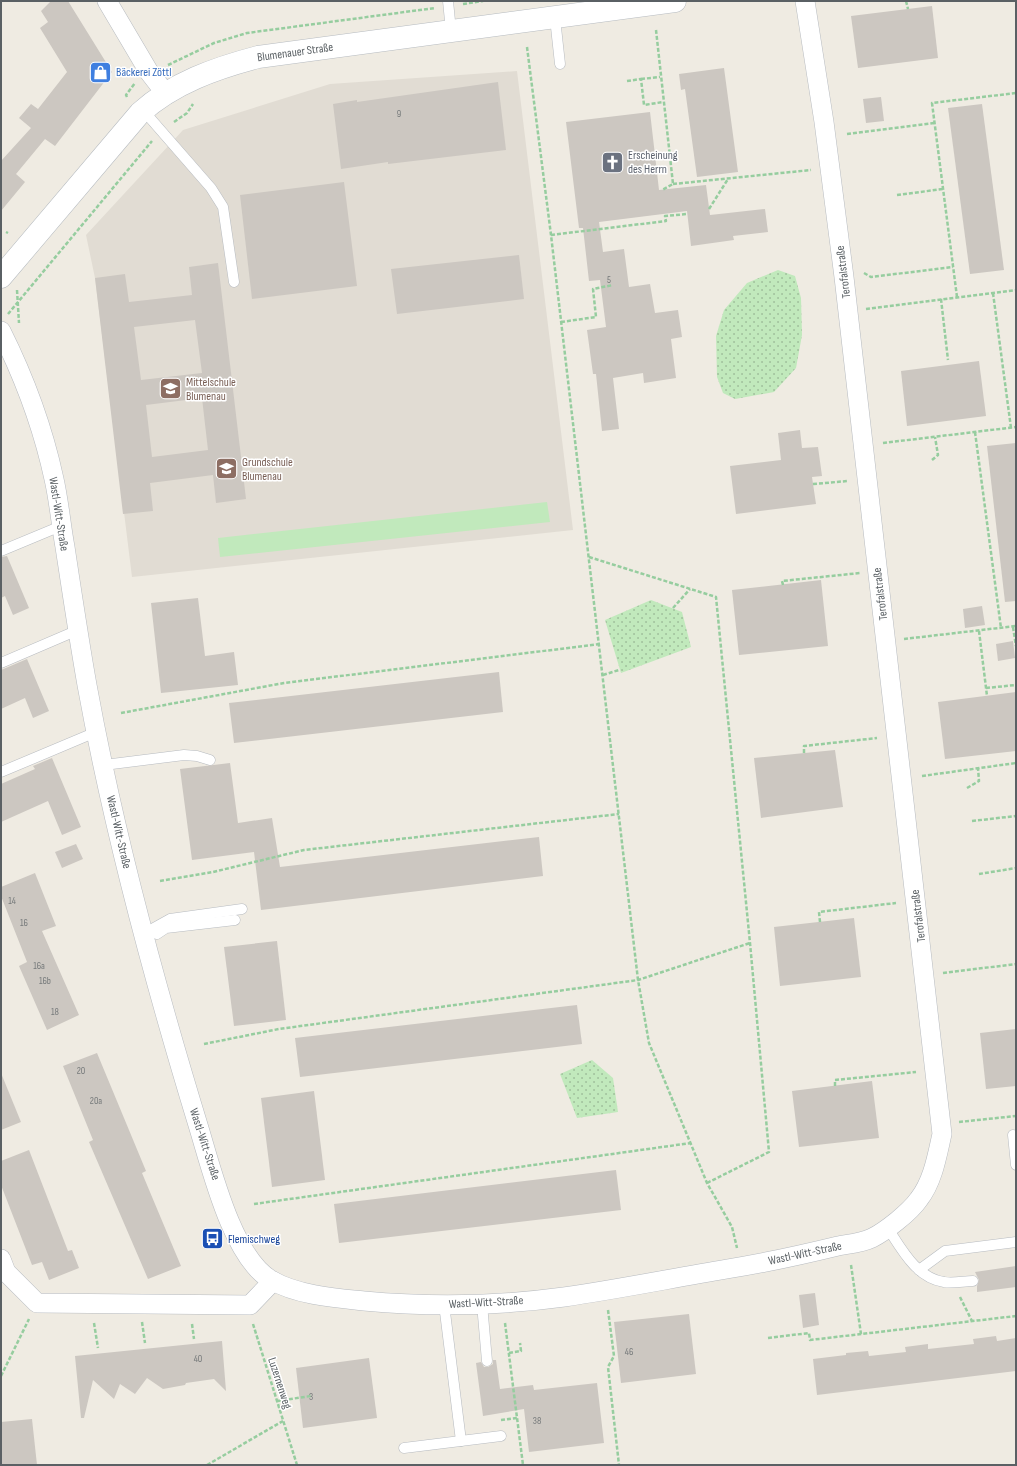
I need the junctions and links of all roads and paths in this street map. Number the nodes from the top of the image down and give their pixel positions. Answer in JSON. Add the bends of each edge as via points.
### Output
{"nodes":[{"id":1,"x":107,"y":1,"type":"edge"},
{"id":2,"x":483,"y":1,"type":"edge"},
{"id":3,"x":676,"y":1,"type":"edge"},
{"id":4,"x":805,"y":1,"type":"edge"},
{"id":5,"x":906,"y":1,"type":"edge"},
{"id":6,"x":448,"y":3,"type":"edge"},
{"id":7,"x":908,"y":9,"type":"dead end"},
{"id":8,"x":555,"y":18,"type":"junction"},
{"id":9,"x":656,"y":30,"type":"dead end"},
{"id":10,"x":451,"y":31,"type":"junction"},
{"id":11,"x":527,"y":47,"type":"dead end"},
{"id":12,"x":170,"y":64,"type":"dead end"},
{"id":13,"x":560,"y":64,"type":"dead end"},
{"id":14,"x":660,"y":77,"type":"junction"},
{"id":15,"x":640,"y":79,"type":"junction"},
{"id":16,"x":136,"y":81,"type":"dead end"},
{"id":17,"x":627,"y":81,"type":"dead end"},
{"id":18,"x":1016,"y":93,"type":"edge"},
{"id":19,"x":166,"y":94,"type":"junction"},
{"id":20,"x":126,"y":95,"type":"dead end"},
{"id":21,"x":663,"y":102,"type":"junction"},
{"id":22,"x":143,"y":110,"type":"junction"},
{"id":23,"x":934,"y":123,"type":"junction"},
{"id":24,"x":847,"y":134,"type":"dead end"},
{"id":25,"x":153,"y":140,"type":"dead end"},
{"id":26,"x":830,"y":168,"type":"junction"},
{"id":27,"x":728,"y":178,"type":"junction"},
{"id":28,"x":673,"y":184,"type":"junction"},
{"id":29,"x":943,"y":189,"type":"junction"},
{"id":30,"x":662,"y":190,"type":"dead end"},
{"id":31,"x":897,"y":195,"type":"dead end"},
{"id":32,"x":709,"y":209,"type":"dead end"},
{"id":33,"x":687,"y":214,"type":"dead end"},
{"id":34,"x":551,"y":235,"type":"junction"},
{"id":35,"x":952,"y":267,"type":"junction"},
{"id":36,"x":864,"y":273,"type":"dead end"},
{"id":37,"x":1,"y":277,"type":"edge"},
{"id":38,"x":234,"y":282,"type":"dead end"},
{"id":39,"x":613,"y":285,"type":"dead end"},
{"id":40,"x":1016,"y":290,"type":"edge"},
{"id":41,"x":994,"y":292,"type":"junction"},
{"id":42,"x":956,"y":298,"type":"junction"},
{"id":43,"x":941,"y":299,"type":"junction"},
{"id":44,"x":848,"y":311,"type":"junction"},
{"id":45,"x":561,"y":322,"type":"junction"},
{"id":46,"x":5,"y":323,"type":"edge"},
{"id":47,"x":948,"y":360,"type":"dead end"},
{"id":48,"x":1016,"y":427,"type":"edge"},
{"id":49,"x":1011,"y":428,"type":"junction"},
{"id":50,"x":975,"y":432,"type":"junction"},
{"id":51,"x":935,"y":437,"type":"junction"},
{"id":52,"x":884,"y":443,"type":"dead end"},
{"id":53,"x":932,"y":460,"type":"dead end"},
{"id":54,"x":867,"y":479,"type":"junction"},
{"id":55,"x":813,"y":484,"type":"dead end"},
{"id":56,"x":61,"y":526,"type":"junction"},
{"id":57,"x":1,"y":551,"type":"edge"},
{"id":58,"x":589,"y":557,"type":"junction"},
{"id":59,"x":878,"y":571,"type":"junction"},
{"id":60,"x":782,"y":584,"type":"dead end"},
{"id":61,"x":690,"y":589,"type":"junction"},
{"id":62,"x":673,"y":608,"type":"dead end"},
{"id":63,"x":1015,"y":627,"type":"edge"},
{"id":64,"x":1001,"y":628,"type":"junction"},
{"id":65,"x":78,"y":630,"type":"junction"},
{"id":66,"x":979,"y":631,"type":"junction"},
{"id":67,"x":886,"y":642,"type":"junction"},
{"id":68,"x":600,"y":644,"type":"junction"},
{"id":69,"x":1016,"y":646,"type":"edge"},
{"id":70,"x":1,"y":663,"type":"edge"},
{"id":71,"x":618,"y":670,"type":"dead end"},
{"id":72,"x":603,"y":675,"type":"junction"},
{"id":73,"x":1016,"y":684,"type":"edge"},
{"id":74,"x":986,"y":688,"type":"junction"},
{"id":75,"x":987,"y":696,"type":"dead end"},
{"id":76,"x":121,"y":713,"type":"dead end"},
{"id":77,"x":96,"y":732,"type":"junction"},
{"id":78,"x":897,"y":736,"type":"junction"},
{"id":79,"x":804,"y":753,"type":"dead end"},
{"id":80,"x":210,"y":760,"type":"dead end"},
{"id":81,"x":1016,"y":763,"type":"edge"},
{"id":82,"x":104,"y":765,"type":"junction"},
{"id":83,"x":978,"y":768,"type":"junction"},
{"id":84,"x":1,"y":772,"type":"edge"},
{"id":85,"x":922,"y":776,"type":"dead end"},
{"id":86,"x":967,"y":788,"type":"dead end"},
{"id":87,"x":619,"y":814,"type":"junction"},
{"id":88,"x":1016,"y":816,"type":"edge"},
{"id":89,"x":972,"y":821,"type":"dead end"},
{"id":90,"x":1016,"y":868,"type":"edge"},
{"id":91,"x":979,"y":874,"type":"dead end"},
{"id":92,"x":160,"y":881,"type":"dead end"},
{"id":93,"x":916,"y":901,"type":"junction"},
{"id":94,"x":242,"y":909,"type":"dead end"},
{"id":95,"x":235,"y":920,"type":"dead end"},
{"id":96,"x":820,"y":922,"type":"dead end"},
{"id":97,"x":144,"y":938,"type":"junction"},
{"id":98,"x":750,"y":943,"type":"junction"},
{"id":99,"x":1016,"y":964,"type":"edge"},
{"id":100,"x":924,"y":976,"type":"junction"},
{"id":101,"x":638,"y":980,"type":"junction"},
{"id":102,"x":204,"y":1044,"type":"dead end"},
{"id":103,"x":935,"y":1070,"type":"junction"},
{"id":104,"x":835,"y":1086,"type":"dead end"},
{"id":105,"x":1016,"y":1116,"type":"edge"},
{"id":106,"x":941,"y":1124,"type":"junction"},
{"id":107,"x":1013,"y":1135,"type":"dead end"},
{"id":108,"x":691,"y":1143,"type":"junction"},
{"id":109,"x":1016,"y":1165,"type":"edge"},
{"id":110,"x":707,"y":1183,"type":"junction"},
{"id":111,"x":927,"y":1187,"type":"joint"},
{"id":112,"x":254,"y":1204,"type":"dead end"},
{"id":113,"x":887,"y":1227,"type":"junction"},
{"id":114,"x":1016,"y":1242,"type":"edge"},
{"id":115,"x":1,"y":1259,"type":"edge"},
{"id":116,"x":851,"y":1265,"type":"dead end"},
{"id":117,"x":740,"y":1267,"type":"junction"},
{"id":118,"x":919,"y":1270,"type":"junction"},
{"id":119,"x":973,"y":1281,"type":"dead end"},
{"id":120,"x":273,"y":1282,"type":"junction"},
{"id":121,"x":952,"y":1282,"type":"junction"},
{"id":122,"x":605,"y":1290,"type":"junction"},
{"id":123,"x":37,"y":1303,"type":"junction"},
{"id":124,"x":91,"y":1304,"type":"junction"},
{"id":125,"x":444,"y":1304,"type":"junction"},
{"id":126,"x":482,"y":1304,"type":"junction"},
{"id":127,"x":250,"y":1305,"type":"junction"},
{"id":128,"x":1016,"y":1316,"type":"edge"},
{"id":129,"x":972,"y":1321,"type":"junction"},
{"id":130,"x":505,"y":1323,"type":"dead end"},
{"id":131,"x":861,"y":1334,"type":"junction"},
{"id":132,"x":768,"y":1338,"type":"dead end"},
{"id":133,"x":520,"y":1344,"type":"dead end"},
{"id":134,"x":98,"y":1348,"type":"dead end"},
{"id":135,"x":509,"y":1353,"type":"junction"},
{"id":136,"x":487,"y":1361,"type":"dead end"},
{"id":137,"x":1,"y":1376,"type":"edge"},
{"id":138,"x":311,"y":1396,"type":"dead end"},
{"id":139,"x":277,"y":1401,"type":"junction"},
{"id":140,"x":283,"y":1421,"type":"junction"},
{"id":141,"x":501,"y":1436,"type":"dead end"},
{"id":142,"x":461,"y":1441,"type":"junction"},
{"id":143,"x":404,"y":1448,"type":"dead end"},
{"id":144,"x":207,"y":1465,"type":"edge"},
{"id":145,"x":297,"y":1465,"type":"edge"},
{"id":146,"x":523,"y":1465,"type":"edge"},
{"id":147,"x":619,"y":1465,"type":"edge"}],
"edges":[{"from":1,"to":19,"type":"street","via":[[149,72]]},
{"from":2,"to":6,"type":"path"},
{"from":3,"to":8,"type":"street","name":"Blumenauer Straße"},
{"from":4,"to":26,"type":"street","name":"Terofalstraße"},
{"from":5,"to":7,"type":"path"},
{"from":6,"to":10,"type":"lane"},
{"from":6,"to":12,"type":"path","via":[[247,33],[214,43]]},
{"from":8,"to":10,"type":"street","name":"Blumenauer Straße"},
{"from":8,"to":13,"type":"lane"},
{"from":9,"to":14,"type":"path"},
{"from":10,"to":19,"type":"street","name":"Blumenauer Straße","via":[[258,56],[215,69]]},
{"from":11,"to":34,"type":"path"},
{"from":14,"to":15,"type":"path"},
{"from":14,"to":21,"type":"path"},
{"from":15,"to":17,"type":"path"},
{"from":15,"to":21,"type":"path","via":[[644,105]]},
{"from":16,"to":20,"type":"path"},
{"from":18,"to":23,"type":"path","via":[[932,103]]},
{"from":19,"to":22,"type":"street","name":"Blumenauer Straße"},
{"from":21,"to":28,"type":"path"},
{"from":22,"to":37,"type":"street","name":"Blumenauer Straße"},
{"from":22,"to":38,"type":"lane","via":[[211,188],[223,207]]},
{"from":23,"to":24,"type":"path"},
{"from":23,"to":29,"type":"path"},
{"from":25,"to":46,"type":"path"},
{"from":26,"to":27,"type":"path"},
{"from":26,"to":44,"type":"street","name":"Terofalstraße"},
{"from":27,"to":28,"type":"path"},
{"from":27,"to":32,"type":"path"},
{"from":28,"to":30,"type":"path"},
{"from":29,"to":31,"type":"path"},
{"from":29,"to":35,"type":"path"},
{"from":33,"to":34,"type":"path","via":[[665,215],[666,221]]},
{"from":34,"to":45,"type":"path"},
{"from":35,"to":36,"type":"path","via":[[870,277]]},
{"from":35,"to":42,"type":"path"},
{"from":39,"to":45,"type":"path","via":[[592,289],[596,317]]},
{"from":40,"to":41,"type":"path"},
{"from":41,"to":42,"type":"path"},
{"from":41,"to":49,"type":"path"},
{"from":42,"to":43,"type":"path"},
{"from":43,"to":44,"type":"path"},
{"from":43,"to":47,"type":"path"},
{"from":44,"to":54,"type":"street","name":"Terofalstraße"},
{"from":45,"to":58,"type":"path"},
{"from":46,"to":56,"type":"street","name":"Wastl-Witt-Straße","via":[[54,478]]},
{"from":48,"to":49,"type":"path"},
{"from":49,"to":50,"type":"path"},
{"from":50,"to":51,"type":"path"},
{"from":50,"to":64,"type":"path"},
{"from":51,"to":52,"type":"path"},
{"from":51,"to":53,"type":"path","via":[[938,454]]},
{"from":54,"to":55,"type":"path"},
{"from":54,"to":59,"type":"street","name":"Terofalstraße"},
{"from":56,"to":57,"type":"lane"},
{"from":56,"to":65,"type":"street","name":"Wastl-Witt-Straße"},
{"from":58,"to":61,"type":"path"},
{"from":58,"to":68,"type":"path"},
{"from":59,"to":60,"type":"path","via":[[782,581]]},
{"from":59,"to":67,"type":"street","name":"Terofalstraße"},
{"from":61,"to":62,"type":"path"},
{"from":61,"to":98,"type":"path","via":[[716,597]]},
{"from":63,"to":64,"type":"path"},
{"from":63,"to":69,"type":"path"},
{"from":64,"to":66,"type":"path"},
{"from":65,"to":70,"type":"lane"},
{"from":65,"to":77,"type":"street","name":"Wastl-Witt-Straße"},
{"from":66,"to":67,"type":"path"},
{"from":66,"to":74,"type":"path"},
{"from":67,"to":78,"type":"street","name":"Terofalstraße"},
{"from":68,"to":72,"type":"path"},
{"from":68,"to":76,"type":"path","via":[[284,683]]},
{"from":71,"to":72,"type":"path"},
{"from":72,"to":87,"type":"path"},
{"from":73,"to":74,"type":"path"},
{"from":74,"to":75,"type":"path"},
{"from":77,"to":82,"type":"street","name":"Wastl-Witt-Straße"},
{"from":77,"to":84,"type":"lane"},
{"from":78,"to":79,"type":"path","via":[[804,746]]},
{"from":78,"to":93,"type":"street","name":"Terofalstraße"},
{"from":80,"to":82,"type":"lane","via":[[184,755]]},
{"from":81,"to":83,"type":"path"},
{"from":82,"to":97,"type":"street","name":"Wastl-Witt-Straße"},
{"from":83,"to":85,"type":"path"},
{"from":83,"to":86,"type":"path","via":[[979,781]]},
{"from":87,"to":92,"type":"path","via":[[304,850],[213,872]]},
{"from":87,"to":101,"type":"path"},
{"from":88,"to":89,"type":"path"},
{"from":90,"to":91,"type":"path"},
{"from":93,"to":96,"type":"path","via":[[819,912]]},
{"from":93,"to":100,"type":"street","name":"Terofalstraße"},
{"from":94,"to":97,"type":"lane","via":[[170,919]]},
{"from":95,"to":97,"type":"lane","via":[[166,928]]},
{"from":97,"to":120,"type":"street","name":"Wastl-Witt-Straße","via":[[187,1087],[233,1228],[254,1268]]},
{"from":98,"to":101,"type":"path"},
{"from":98,"to":110,"type":"path","via":[[769,1152]]},
{"from":99,"to":100,"type":"path"},
{"from":100,"to":103,"type":"street","name":"Terofalstraße"},
{"from":101,"to":102,"type":"path","via":[[279,1029]]},
{"from":101,"to":108,"type":"path","via":[[649,1043]]},
{"from":103,"to":104,"type":"path","via":[[835,1080]]},
{"from":103,"to":106,"type":"street","name":"Terofalstraße"},
{"from":105,"to":106,"type":"path"},
{"from":106,"to":111,"type":"street","name":"Terofalstraße","via":[[942,1134],[936,1162]]},
{"from":107,"to":109,"type":"lane"},
{"from":108,"to":110,"type":"path"},
{"from":108,"to":112,"type":"path"},
{"from":110,"to":117,"type":"path","via":[[732,1227]]},
{"from":111,"to":113,"type":"street","name":"Wastl-Witt-Straße","via":[[918,1201]]},
{"from":113,"to":117,"type":"street","name":"Wastl-Witt-Straße","via":[[871,1239]]},
{"from":113,"to":118,"type":"lane","via":[[908,1259]]},
{"from":114,"to":118,"type":"lane","via":[[945,1251]]},
{"from":115,"to":123,"type":"street","via":[[6,1272]]},
{"from":116,"to":131,"type":"path"},
{"from":117,"to":122,"type":"street","name":"Wastl-Witt-Straße"},
{"from":118,"to":121,"type":"lane","via":[[944,1282]]},
{"from":119,"to":121,"type":"lane"},
{"from":120,"to":125,"type":"street","name":"Wastl-Witt-Straße","via":[[320,1296],[380,1302]]},
{"from":120,"to":127,"type":"street"},
{"from":121,"to":129,"type":"path"},
{"from":122,"to":126,"type":"street","name":"Wastl-Witt-Straße","via":[[560,1298]]},
{"from":122,"to":147,"type":"path","via":[[614,1356],[608,1367]]},
{"from":123,"to":124,"type":"street"},
{"from":123,"to":137,"type":"path"},
{"from":124,"to":127,"type":"street"},
{"from":124,"to":134,"type":"path"},
{"from":125,"to":126,"type":"street","name":"Wastl-Witt-Straße"},
{"from":125,"to":142,"type":"lane"},
{"from":126,"to":136,"type":"lane"},
{"from":127,"to":139,"type":"path","name":"Luzernenweg","via":[[258,1343]]},
{"from":128,"to":129,"type":"path"},
{"from":129,"to":131,"type":"path"},
{"from":130,"to":135,"type":"path"},
{"from":131,"to":132,"type":"path","via":[[810,1340],[809,1333]]},
{"from":133,"to":135,"type":"path","via":[[521,1351]]},
{"from":135,"to":146,"type":"path"},
{"from":138,"to":139,"type":"path"},
{"from":139,"to":140,"type":"path","name":"Luzernenweg"},
{"from":140,"to":144,"type":"path"},
{"from":140,"to":145,"type":"path","name":"Luzernenweg"},
{"from":141,"to":142,"type":"lane"},
{"from":142,"to":143,"type":"lane"}]}
